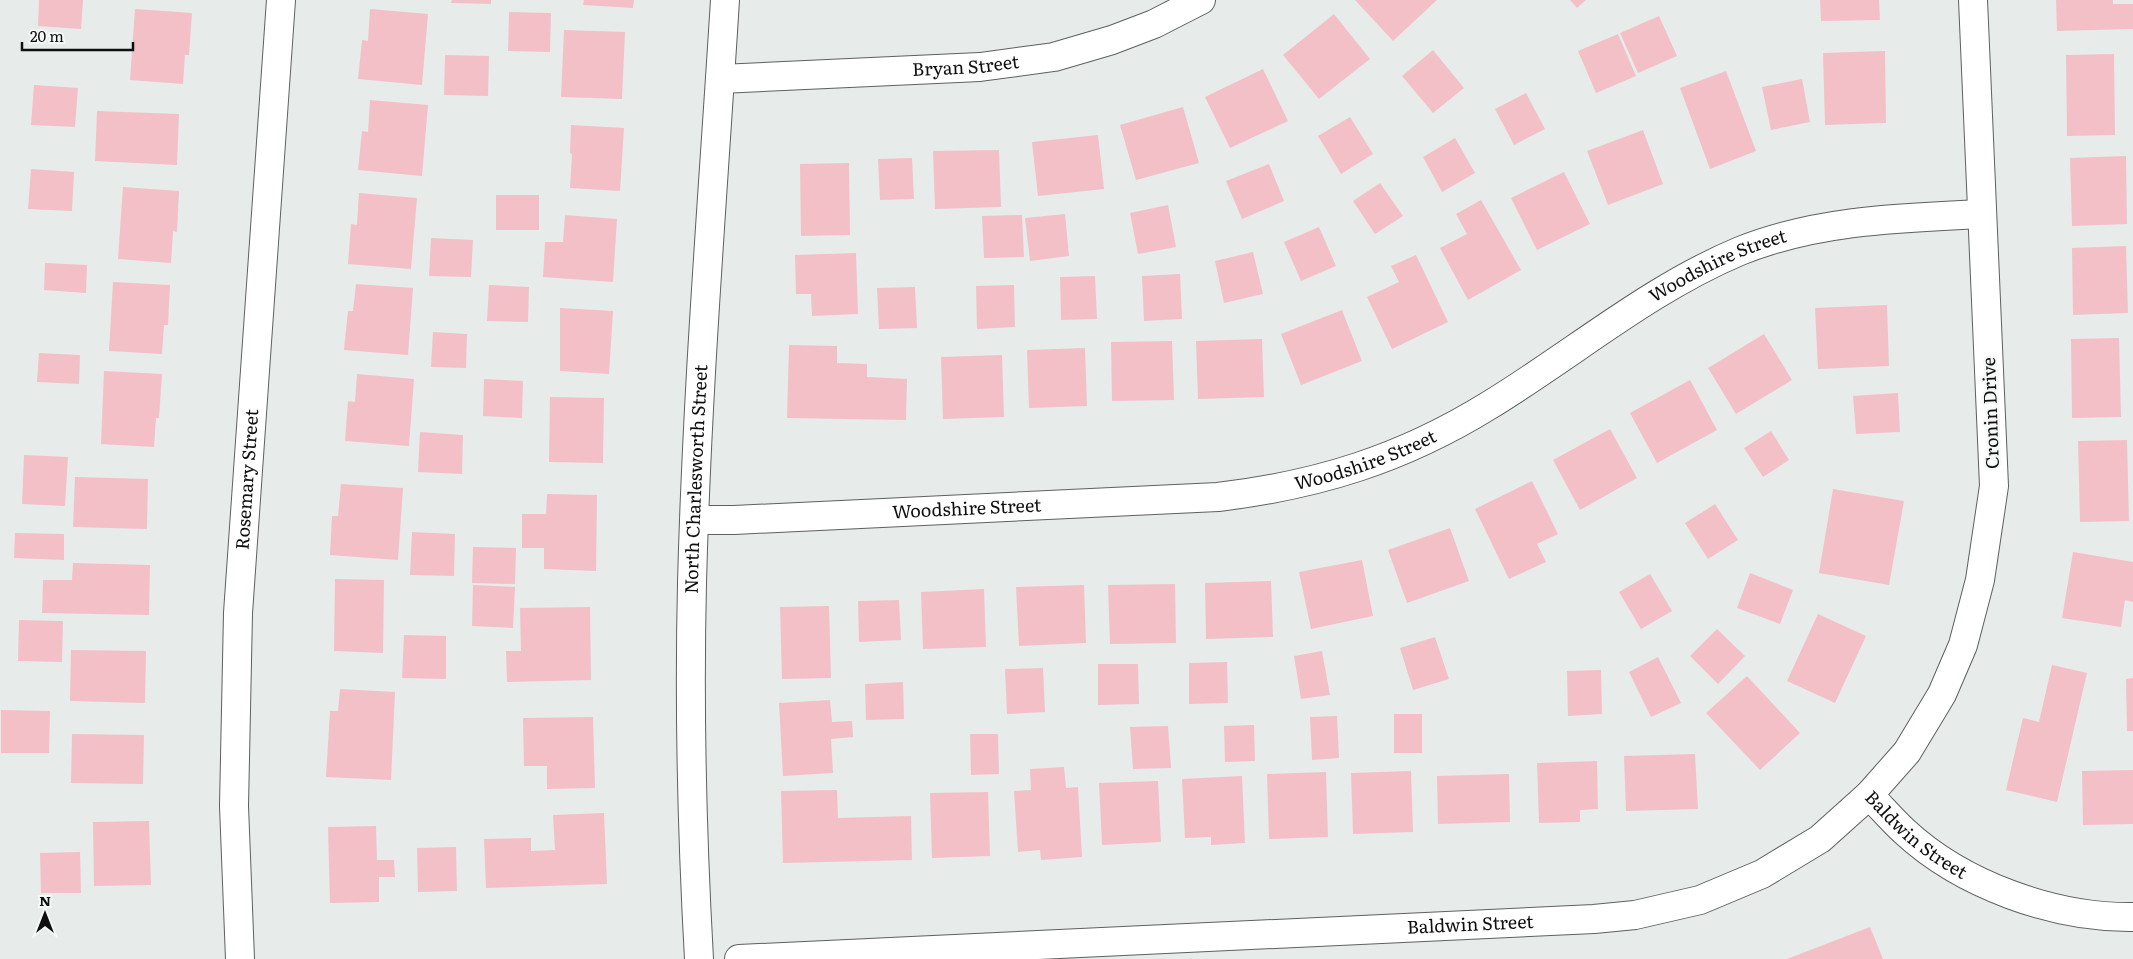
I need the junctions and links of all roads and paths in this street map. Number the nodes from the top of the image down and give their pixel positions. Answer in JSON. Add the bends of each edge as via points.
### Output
{"nodes":[{"id":1,"x":280,"y":0,"type":"edge"},
{"id":2,"x":725,"y":0,"type":"edge"},
{"id":3,"x":1201,"y":0,"type":"edge"},
{"id":4,"x":1973,"y":0,"type":"edge"},
{"id":5,"x":720,"y":79,"type":"junction"},
{"id":6,"x":1982,"y":214,"type":"junction"},
{"id":7,"x":695,"y":520,"type":"junction"},
{"id":8,"x":1869,"y":795,"type":"junction"},
{"id":9,"x":2133,"y":917,"type":"edge"},
{"id":10,"x":240,"y":959,"type":"edge"},
{"id":11,"x":699,"y":959,"type":"edge"},
{"id":12,"x":739,"y":959,"type":"edge"}],
"edges":[{"from":1,"to":10,"type":"street","name":"Rosemary Street","via":[[238,613],[234,806]]},
{"from":2,"to":5,"type":"street","name":"North Charlesworth Street"},
{"from":3,"to":5,"type":"street","name":"Bryan Street","via":[[1154,24],[1054,57],[980,68]]},
{"from":4,"to":6,"type":"street","name":"Cronin Drive"},
{"from":5,"to":7,"type":"street","name":"North Charlesworth Street"},
{"from":6,"to":7,"type":"street","name":"Woodshire Street","via":[[1854,222],[1797,233],[1742,251],[1664,290],[1448,430],[1390,457],[1313,482],[1266,492],[1218,497]]},
{"from":6,"to":8,"type":"street","name":"Cronin Drive","via":[[1994,486],[1980,580],[1963,645],[1942,694],[1907,752]]},
{"from":7,"to":11,"type":"street","name":"North Charlesworth Street","via":[[692,722]]},
{"from":8,"to":9,"type":"street","name":"Baldwin Street","via":[[1905,832],[1954,868],[2010,895],[2069,911]]},
{"from":8,"to":12,"type":"street","name":"Baldwin Street","via":[[1820,838],[1762,874],[1700,900],[1634,915]]}]}
